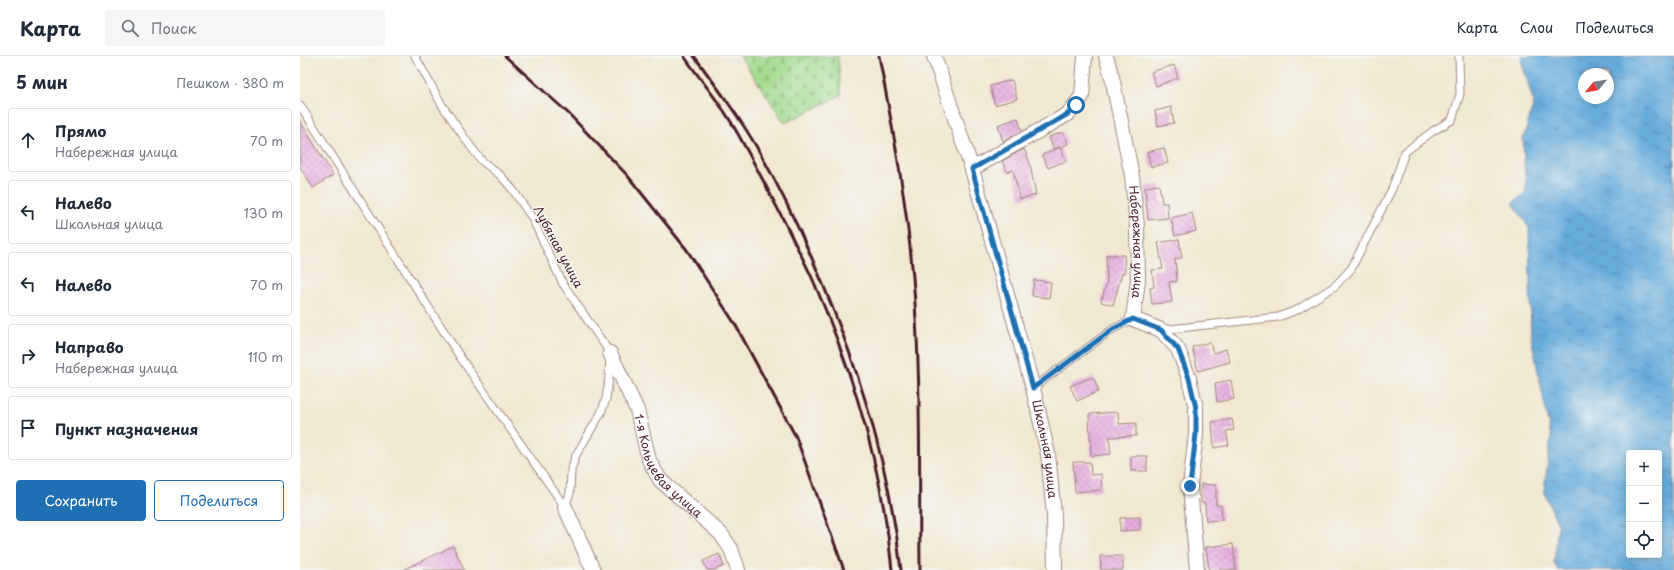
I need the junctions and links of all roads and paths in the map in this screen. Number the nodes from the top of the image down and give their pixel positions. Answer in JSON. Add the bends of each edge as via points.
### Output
{"nodes":[{"id":1,"x":415,"y":56,"type":"edge"},
{"id":2,"x":934,"y":56,"type":"edge"},
{"id":3,"x":1085,"y":56,"type":"edge"},
{"id":4,"x":1106,"y":56,"type":"edge"},
{"id":5,"x":1459,"y":56,"type":"edge"},
{"id":6,"x":300,"y":105,"type":"edge"},
{"id":7,"x":972,"y":169,"type":"junction"},
{"id":8,"x":1133,"y":319,"type":"junction"},
{"id":9,"x":1161,"y":330,"type":"junction"},
{"id":10,"x":610,"y":353,"type":"junction"},
{"id":11,"x":1033,"y":388,"type":"junction"},
{"id":12,"x":564,"y":507,"type":"junction"},
{"id":13,"x":593,"y":570,"type":"edge"},
{"id":14,"x":738,"y":570,"type":"edge"},
{"id":15,"x":1055,"y":570,"type":"edge"},
{"id":16,"x":1197,"y":570,"type":"edge"}],
"edges":[{"from":1,"to":10,"type":"lane","name":"Лубяная улица","via":[[442,105],[471,148],[509,185],[532,218],[563,284]]},
{"from":2,"to":7,"type":"street","name":"Школьная улица"},
{"from":3,"to":7,"type":"street","via":[[1082,96],[1068,114]]},
{"from":4,"to":8,"type":"street","name":"Набережная улица","via":[[1130,168],[1138,227],[1138,280]]},
{"from":5,"to":9,"type":"lane","via":[[1460,94],[1452,120],[1404,152],[1392,188],[1351,269],[1335,286],[1297,310],[1278,317]]},
{"from":6,"to":12,"type":"lane","via":[[462,360]]},
{"from":7,"to":11,"type":"street","name":"Школьная улица"},
{"from":8,"to":9,"type":"street"},
{"from":8,"to":11,"type":"lane","via":[[1113,329]]},
{"from":9,"to":16,"type":"street","via":[[1178,349],[1189,378],[1196,408],[1190,486]]},
{"from":10,"to":12,"type":"lane","via":[[606,400],[576,455],[571,470],[570,493]]},
{"from":10,"to":14,"type":"street","name":"1-я Кольцевая улица","via":[[637,410],[649,460],[660,480],[721,534],[731,549]]},
{"from":11,"to":15,"type":"street","name":"Школьная улица","via":[[1048,454],[1054,515]]},
{"from":12,"to":13,"type":"street"}]}
